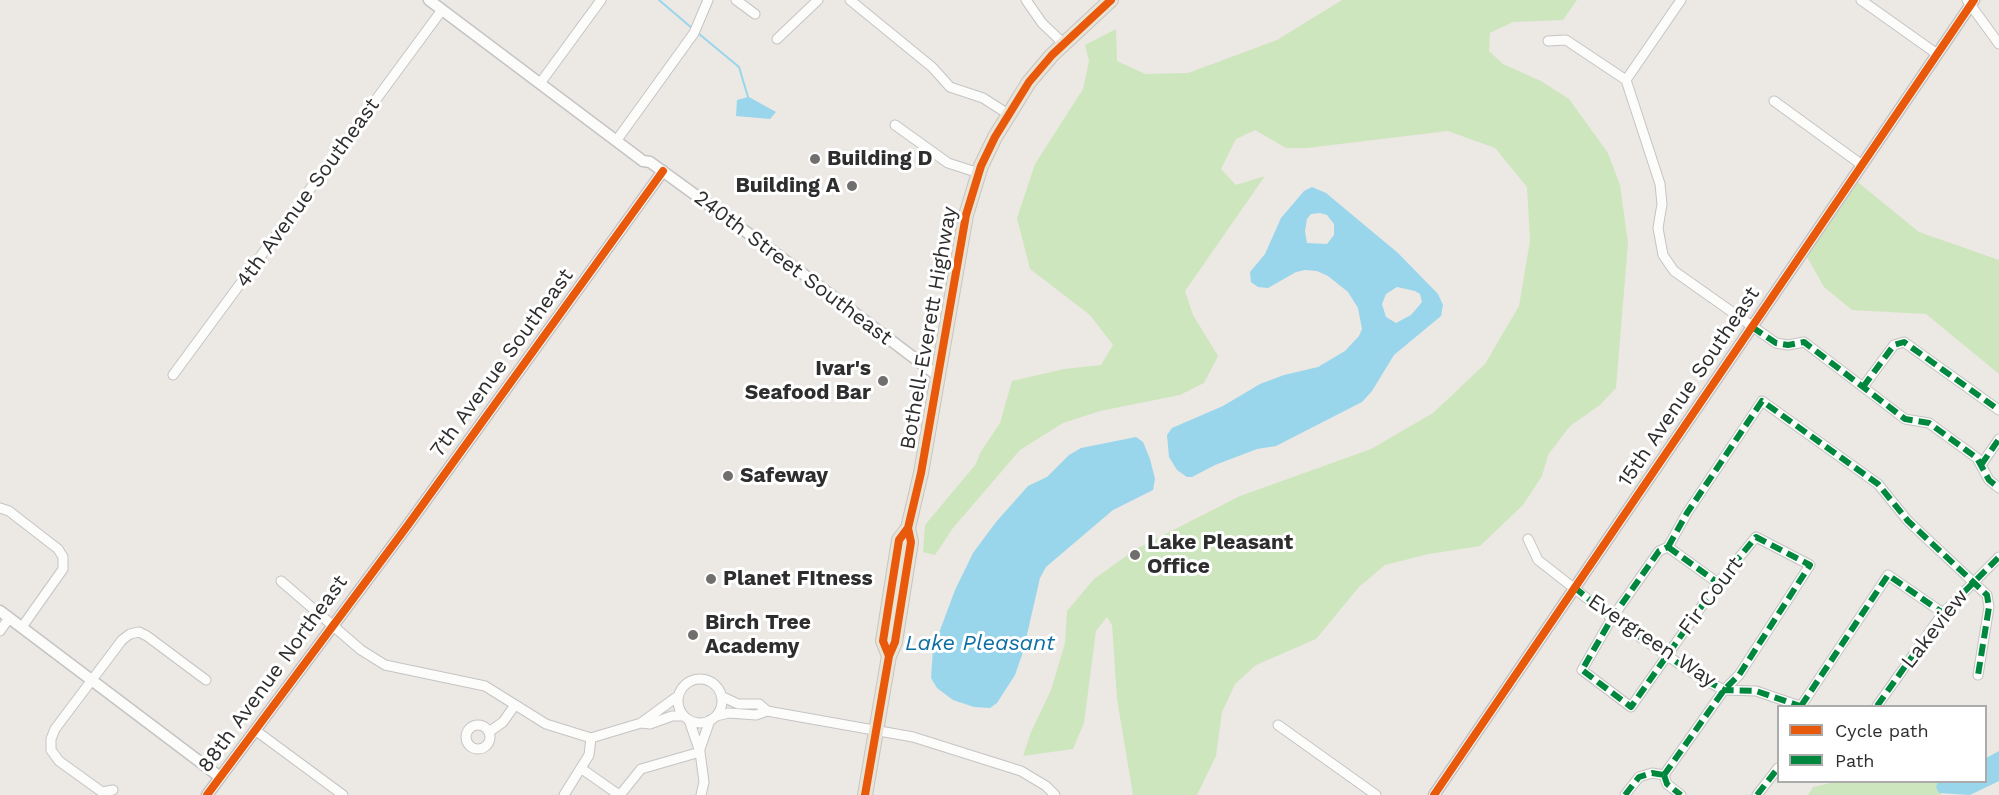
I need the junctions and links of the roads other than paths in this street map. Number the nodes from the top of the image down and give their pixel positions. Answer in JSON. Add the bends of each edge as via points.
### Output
{"nodes":[{"id":1,"x":429,"y":0,"type":"edge"},
{"id":2,"x":601,"y":0,"type":"edge"},
{"id":3,"x":708,"y":0,"type":"edge"},
{"id":4,"x":736,"y":0,"type":"edge"},
{"id":5,"x":818,"y":0,"type":"edge"},
{"id":6,"x":850,"y":0,"type":"edge"},
{"id":7,"x":1026,"y":0,"type":"edge"},
{"id":8,"x":1111,"y":0,"type":"edge"},
{"id":9,"x":1681,"y":0,"type":"edge"},
{"id":10,"x":1861,"y":0,"type":"edge"},
{"id":11,"x":1971,"y":1,"type":"edge"},
{"id":12,"x":442,"y":10,"type":"junction"},
{"id":13,"x":755,"y":14,"type":"dead end"},
{"id":14,"x":777,"y":39,"type":"dead end"},
{"id":15,"x":1548,"y":42,"type":"dead end"},
{"id":16,"x":1064,"y":44,"type":"junction"},
{"id":17,"x":1999,"y":44,"type":"edge"},
{"id":18,"x":1937,"y":54,"type":"junction"},
{"id":19,"x":1626,"y":80,"type":"junction"},
{"id":20,"x":541,"y":82,"type":"junction"},
{"id":21,"x":1774,"y":101,"type":"dead end"},
{"id":22,"x":1008,"y":114,"type":"junction"},
{"id":23,"x":895,"y":125,"type":"dead end"},
{"id":24,"x":601,"y":126,"type":"junction"},
{"id":25,"x":619,"y":137,"type":"junction"},
{"id":26,"x":649,"y":161,"type":"junction"},
{"id":27,"x":1862,"y":165,"type":"junction"},
{"id":28,"x":663,"y":171,"type":"junction"},
{"id":29,"x":979,"y":173,"type":"junction"},
{"id":30,"x":1752,"y":327,"type":"junction"},
{"id":31,"x":174,"y":375,"type":"dead end"},
{"id":32,"x":938,"y":376,"type":"junction"},
{"id":33,"x":1863,"y":387,"type":"junction"},
{"id":34,"x":1999,"y":410,"type":"edge"},
{"id":35,"x":1999,"y":439,"type":"edge"},
{"id":36,"x":1981,"y":465,"type":"junction"},
{"id":37,"x":1999,"y":488,"type":"edge"},
{"id":38,"x":0,"y":508,"type":"edge"},
{"id":39,"x":1528,"y":539,"type":"dead end"},
{"id":40,"x":1668,"y":547,"type":"junction"},
{"id":41,"x":1999,"y":557,"type":"edge"},
{"id":42,"x":369,"y":574,"type":"joint"},
{"id":43,"x":281,"y":581,"type":"dead end"},
{"id":44,"x":1973,"y":582,"type":"junction"},
{"id":45,"x":1718,"y":583,"type":"junction"},
{"id":46,"x":1575,"y":587,"type":"junction"},
{"id":47,"x":0,"y":611,"type":"edge"},
{"id":48,"x":1943,"y":613,"type":"junction"},
{"id":49,"x":9,"y":618,"type":"junction"},
{"id":50,"x":1612,"y":618,"type":"junction"},
{"id":51,"x":332,"y":626,"type":"junction"},
{"id":52,"x":22,"y":627,"type":"junction"},
{"id":53,"x":0,"y":631,"type":"edge"},
{"id":54,"x":1667,"y":656,"type":"junction"},
{"id":55,"x":1978,"y":675,"type":"dead end"},
{"id":56,"x":91,"y":679,"type":"junction"},
{"id":57,"x":206,"y":680,"type":"dead end"},
{"id":58,"x":1724,"y":690,"type":"junction"},
{"id":59,"x":678,"y":696,"type":"junction"},
{"id":60,"x":721,"y":696,"type":"junction"},
{"id":61,"x":515,"y":705,"type":"junction"},
{"id":62,"x":1797,"y":705,"type":"edge"},
{"id":63,"x":1801,"y":705,"type":"edge"},
{"id":64,"x":1878,"y":705,"type":"edge"},
{"id":65,"x":767,"y":711,"type":"junction"},
{"id":66,"x":686,"y":718,"type":"junction"},
{"id":67,"x":713,"y":718,"type":"junction"},
{"id":68,"x":641,"y":723,"type":"junction"},
{"id":69,"x":1278,"y":725,"type":"dead end"},
{"id":70,"x":877,"y":729,"type":"junction"},
{"id":71,"x":255,"y":730,"type":"junction"},
{"id":72,"x":489,"y":732,"type":"dead end"},
{"id":73,"x":591,"y":738,"type":"junction"},
{"id":74,"x":700,"y":751,"type":"junction"},
{"id":75,"x":582,"y":769,"type":"junction"},
{"id":76,"x":1777,"y":769,"type":"edge"},
{"id":77,"x":1664,"y":776,"type":"junction"},
{"id":78,"x":220,"y":777,"type":"junction"},
{"id":79,"x":113,"y":790,"type":"dead end"},
{"id":80,"x":207,"y":795,"type":"edge"},
{"id":81,"x":343,"y":795,"type":"edge"},
{"id":82,"x":564,"y":795,"type":"edge"},
{"id":83,"x":619,"y":795,"type":"edge"},
{"id":84,"x":701,"y":795,"type":"edge"},
{"id":85,"x":865,"y":795,"type":"edge"},
{"id":86,"x":1055,"y":795,"type":"edge"},
{"id":87,"x":1376,"y":795,"type":"edge"},
{"id":88,"x":1434,"y":795,"type":"edge"},
{"id":89,"x":1625,"y":795,"type":"edge"},
{"id":90,"x":1681,"y":795,"type":"edge"},
{"id":91,"x":1757,"y":795,"type":"edge"}],
"edges":[{"from":1,"to":12,"type":"street","name":"240th Street Southeast"},
{"from":2,"to":20,"type":"street"},
{"from":3,"to":25,"type":"street","via":[[696,29]]},
{"from":4,"to":13,"type":"street"},
{"from":5,"to":14,"type":"street"},
{"from":6,"to":22,"type":"street","via":[[932,67],[950,87],[982,98]]},
{"from":7,"to":16,"type":"street"},
{"from":8,"to":16,"type":"main road","name":"Bothell-Everett Highway"},
{"from":9,"to":19,"type":"street"},
{"from":10,"to":18,"type":"street"},
{"from":11,"to":17,"type":"street"},
{"from":11,"to":18,"type":"street","name":"15th Avenue Southeast"},
{"from":12,"to":20,"type":"street","name":"240th Street Southeast"},
{"from":12,"to":31,"type":"street","name":"4th Avenue Southeast"},
{"from":15,"to":19,"type":"street","via":[[1566,40]]},
{"from":16,"to":22,"type":"main road","name":"Bothell-Everett Highway","via":[[1029,82]]},
{"from":18,"to":27,"type":"street","name":"15th Avenue Southeast"},
{"from":19,"to":30,"type":"street","via":[[1660,184],[1658,228],[1663,255],[1674,271]]},
{"from":20,"to":24,"type":"street","name":"240th Street Southeast"},
{"from":21,"to":27,"type":"street"},
{"from":22,"to":29,"type":"main road","name":"Bothell-Everett Highway"},
{"from":23,"to":29,"type":"street","via":[[948,163]]},
{"from":24,"to":25,"type":"street","name":"240th Street Southeast"},
{"from":24,"to":26,"type":"street","name":"240th Street Southeast"},
{"from":25,"to":26,"type":"street","name":"240th Street Southeast"},
{"from":26,"to":28,"type":"street","name":"240th Street Southeast"},
{"from":27,"to":30,"type":"street","name":"15th Avenue Southeast"},
{"from":28,"to":32,"type":"street","name":"240th Street Southeast"},
{"from":28,"to":42,"type":"street","name":"7th Avenue Southeast"},
{"from":29,"to":32,"type":"main road","name":"Bothell-Everett Highway","via":[[966,215]]},
{"from":30,"to":33,"type":"street","via":[[1776,344],[1804,342]]},
{"from":30,"to":46,"type":"street","name":"15th Avenue Southeast"},
{"from":32,"to":70,"type":"main road","name":"Bothell-Everett Highway","via":[[908,528],[899,540],[883,641],[889,656]]},
{"from":33,"to":34,"type":"street","via":[[1894,345],[1904,342]]},
{"from":33,"to":36,"type":"street","via":[[1905,419],[1929,423]]},
{"from":35,"to":36,"type":"street"},
{"from":36,"to":37,"type":"street"},
{"from":38,"to":52,"type":"street","via":[[58,549],[63,558],[63,569]]},
{"from":39,"to":46,"type":"street","name":"Evergreen Way","via":[[1538,560]]},
{"from":40,"to":44,"type":"street","via":[[1762,402],[1878,484],[1908,521]]},
{"from":40,"to":45,"type":"street"},
{"from":40,"to":50,"type":"street","via":[[1659,550]]},
{"from":41,"to":44,"type":"street","name":"Lakeview"},
{"from":42,"to":51,"type":"street","name":"88th Avenue Northeast"},
{"from":43,"to":51,"type":"street"},
{"from":44,"to":48,"type":"street","name":"Lakeview"},
{"from":44,"to":55,"type":"street","via":[[1987,595],[1989,607]]},
{"from":45,"to":54,"type":"street","name":"Fir Court"},
{"from":45,"to":58,"type":"street","name":"Fir Court","via":[[1756,537],[1810,565],[1738,675]]},
{"from":46,"to":50,"type":"street","name":"Evergreen Way"},
{"from":46,"to":88,"type":"street","name":"15th Avenue Southeast"},
{"from":47,"to":49,"type":"street"},
{"from":48,"to":63,"type":"street","via":[[1888,575]]},
{"from":48,"to":64,"type":"street","name":"Lakeview"},
{"from":49,"to":52,"type":"street"},
{"from":49,"to":53,"type":"street"},
{"from":50,"to":54,"type":"street","name":"Evergreen Way"},
{"from":50,"to":54,"type":"street","name":"Fir Court","via":[[1582,670],[1631,707]]},
{"from":51,"to":61,"type":"street","via":[[385,665],[485,686]]},
{"from":51,"to":71,"type":"street","name":"88th Avenue Northeast"},
{"from":52,"to":56,"type":"street"},
{"from":54,"to":58,"type":"street","name":"Evergreen Way"},
{"from":56,"to":57,"type":"street","via":[[122,640],[139,632]]},
{"from":56,"to":78,"type":"street"},
{"from":56,"to":79,"type":"street","via":[[55,729],[51,750],[59,761],[102,792]]},
{"from":58,"to":62,"type":"street","name":"Evergreen Way","via":[[1756,692]]},
{"from":58,"to":77,"type":"street"},
{"from":59,"to":60,"type":"street","via":[[686,684],[700,679],[713,684]]},
{"from":59,"to":66,"type":"street","via":[[679,710]]},
{"from":59,"to":68,"type":"street"},
{"from":60,"to":65,"type":"street","via":[[738,704],[759,704]]},
{"from":60,"to":67,"type":"street","via":[[720,710]]},
{"from":61,"to":72,"type":"street","via":[[503,722]]},
{"from":61,"to":73,"type":"street","via":[[546,724]]},
{"from":65,"to":67,"type":"street"},
{"from":65,"to":70,"type":"street"},
{"from":66,"to":67,"type":"street","via":[[696,723]]},
{"from":66,"to":68,"type":"street","via":[[672,716]]},
{"from":66,"to":74,"type":"street"},
{"from":67,"to":74,"type":"street"},
{"from":68,"to":73,"type":"street"},
{"from":69,"to":87,"type":"street"},
{"from":70,"to":85,"type":"main road","name":"Bothell-Everett Highway"},
{"from":70,"to":86,"type":"street","via":[[1021,771]]},
{"from":71,"to":78,"type":"street","name":"88th Avenue Northeast"},
{"from":71,"to":81,"type":"street"},
{"from":73,"to":75,"type":"street","via":[[590,755]]},
{"from":74,"to":83,"type":"street","via":[[640,769]]},
{"from":74,"to":84,"type":"street","via":[[704,782]]},
{"from":75,"to":82,"type":"street"},
{"from":75,"to":83,"type":"street"},
{"from":76,"to":91,"type":"street"},
{"from":77,"to":89,"type":"street","via":[[1652,773],[1639,777]]},
{"from":77,"to":90,"type":"street","via":[[1667,784]]},
{"from":78,"to":80,"type":"street","name":"88th Avenue Northeast"}]}
